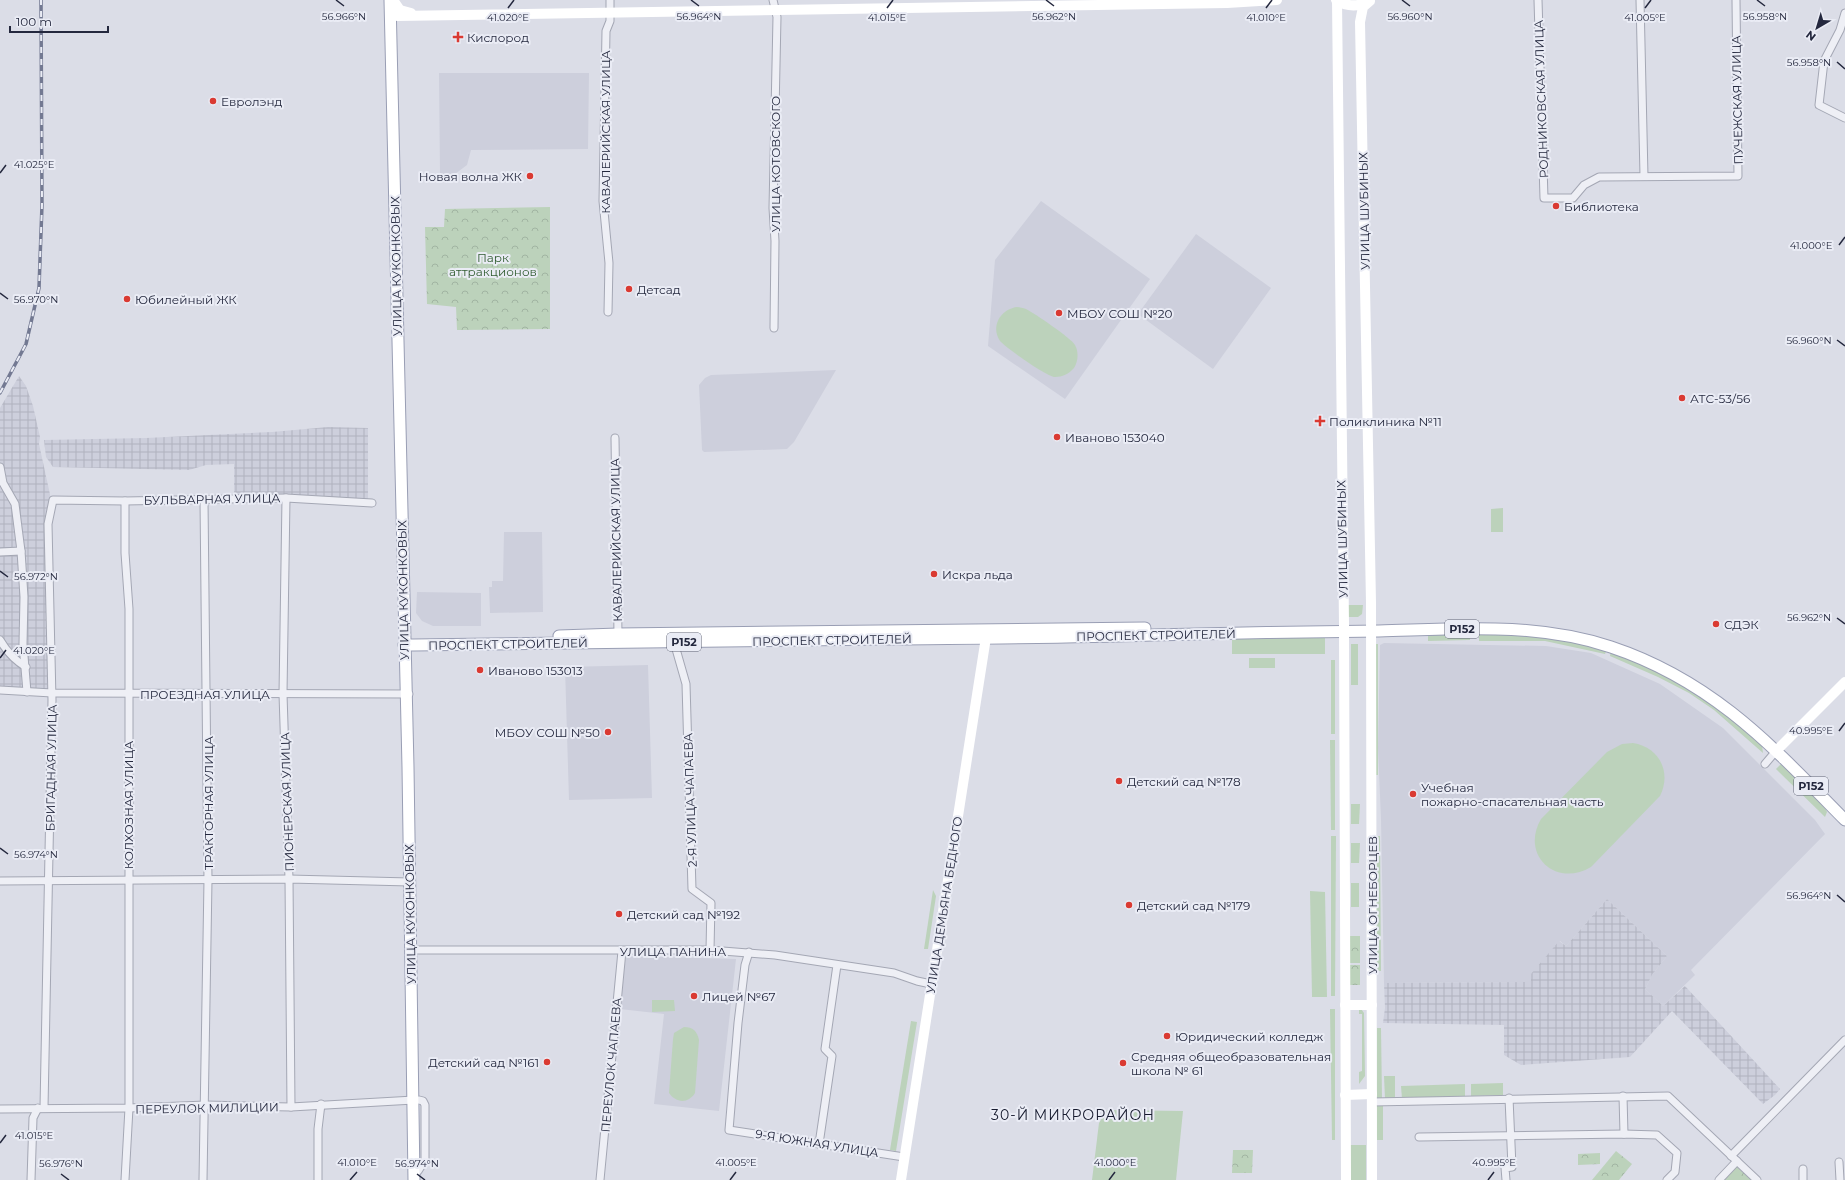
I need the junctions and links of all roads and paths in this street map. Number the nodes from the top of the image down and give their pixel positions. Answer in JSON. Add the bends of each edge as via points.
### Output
{"nodes":[{"id":1,"x":610,"y":0,"type":"edge"},
{"id":2,"x":1276,"y":0,"type":"edge"},
{"id":3,"x":1336,"y":0,"type":"edge"},
{"id":4,"x":1538,"y":0,"type":"edge"},
{"id":5,"x":1640,"y":0,"type":"edge"},
{"id":6,"x":1736,"y":0,"type":"edge"},
{"id":7,"x":1371,"y":1,"type":"edge"},
{"id":8,"x":394,"y":4,"type":"edge"},
{"id":9,"x":774,"y":5,"type":"edge"},
{"id":10,"x":610,"y":12,"type":"junction"},
{"id":11,"x":1845,"y":13,"type":"edge"},
{"id":12,"x":1845,"y":118,"type":"edge"},
{"id":13,"x":1644,"y":176,"type":"junction"},
{"id":14,"x":608,"y":312,"type":"dead end"},
{"id":15,"x":774,"y":328,"type":"dead end"},
{"id":16,"x":402,"y":420,"type":"junction"},
{"id":17,"x":1341,"y":424,"type":"junction"},
{"id":18,"x":1367,"y":424,"type":"junction"},
{"id":19,"x":615,"y":438,"type":"dead end"},
{"id":20,"x":0,"y":467,"type":"edge"},
{"id":21,"x":3,"y":483,"type":"junction"},
{"id":22,"x":0,"y":492,"type":"edge"},
{"id":23,"x":286,"y":498,"type":"junction"},
{"id":24,"x":53,"y":500,"type":"joint"},
{"id":25,"x":204,"y":500,"type":"junction"},
{"id":26,"x":125,"y":501,"type":"junction"},
{"id":27,"x":372,"y":504,"type":"dead end"},
{"id":28,"x":21,"y":551,"type":"junction"},
{"id":29,"x":0,"y":552,"type":"edge"},
{"id":30,"x":1344,"y":627,"type":"junction"},
{"id":31,"x":1371,"y":627,"type":"junction"},
{"id":32,"x":986,"y":634,"type":"junction"},
{"id":33,"x":618,"y":638,"type":"junction"},
{"id":34,"x":674,"y":638,"type":"junction"},
{"id":35,"x":0,"y":640,"type":"edge"},
{"id":36,"x":407,"y":642,"type":"junction"},
{"id":37,"x":26,"y":667,"type":"junction"},
{"id":38,"x":1845,"y":682,"type":"edge"},
{"id":39,"x":0,"y":690,"type":"edge"},
{"id":40,"x":27,"y":692,"type":"junction"},
{"id":41,"x":52,"y":693,"type":"junction"},
{"id":42,"x":127,"y":694,"type":"junction"},
{"id":43,"x":207,"y":694,"type":"junction"},
{"id":44,"x":284,"y":694,"type":"junction"},
{"id":45,"x":408,"y":694,"type":"junction"},
{"id":46,"x":1778,"y":748,"type":"junction"},
{"id":47,"x":1765,"y":764,"type":"dead end"},
{"id":48,"x":1845,"y":810,"type":"edge"},
{"id":49,"x":1845,"y":820,"type":"edge"},
{"id":50,"x":289,"y":879,"type":"junction"},
{"id":51,"x":129,"y":880,"type":"junction"},
{"id":52,"x":208,"y":880,"type":"junction"},
{"id":53,"x":0,"y":881,"type":"edge"},
{"id":54,"x":50,"y":881,"type":"junction"},
{"id":55,"x":410,"y":882,"type":"junction"},
{"id":56,"x":413,"y":950,"type":"junction"},
{"id":57,"x":710,"y":950,"type":"junction"},
{"id":58,"x":622,"y":951,"type":"junction"},
{"id":59,"x":749,"y":952,"type":"junction"},
{"id":60,"x":837,"y":965,"type":"junction"},
{"id":61,"x":931,"y":984,"type":"junction"},
{"id":62,"x":1345,"y":1005,"type":"junction"},
{"id":63,"x":1372,"y":1005,"type":"junction"},
{"id":64,"x":1845,"y":1040,"type":"edge"},
{"id":65,"x":1345,"y":1095,"type":"junction"},
{"id":66,"x":1623,"y":1096,"type":"junction"},
{"id":67,"x":1372,"y":1098,"type":"junction"},
{"id":68,"x":1509,"y":1098,"type":"junction"},
{"id":69,"x":416,"y":1100,"type":"junction"},
{"id":70,"x":321,"y":1104,"type":"junction"},
{"id":71,"x":206,"y":1105,"type":"junction"},
{"id":72,"x":291,"y":1107,"type":"junction"},
{"id":73,"x":41,"y":1108,"type":"junction"},
{"id":74,"x":129,"y":1108,"type":"junction"},
{"id":75,"x":0,"y":1109,"type":"edge"},
{"id":76,"x":1624,"y":1134,"type":"junction"},
{"id":77,"x":1511,"y":1135,"type":"junction"},
{"id":78,"x":1419,"y":1137,"type":"dead end"},
{"id":79,"x":819,"y":1144,"type":"junction"},
{"id":80,"x":904,"y":1157,"type":"junction"},
{"id":81,"x":1734,"y":1158,"type":"junction"},
{"id":82,"x":1839,"y":1162,"type":"dead end"},
{"id":83,"x":1803,"y":1169,"type":"dead end"},
{"id":84,"x":417,"y":1177,"type":"edge"},
{"id":85,"x":31,"y":1180,"type":"edge"},
{"id":86,"x":125,"y":1180,"type":"edge"},
{"id":87,"x":203,"y":1180,"type":"edge"},
{"id":88,"x":318,"y":1180,"type":"edge"},
{"id":89,"x":600,"y":1180,"type":"edge"},
{"id":90,"x":901,"y":1180,"type":"edge"},
{"id":91,"x":1346,"y":1180,"type":"edge"},
{"id":92,"x":1372,"y":1180,"type":"edge"},
{"id":93,"x":1506,"y":1180,"type":"edge"},
{"id":94,"x":1667,"y":1180,"type":"edge"},
{"id":95,"x":1719,"y":1180,"type":"edge"},
{"id":96,"x":1757,"y":1180,"type":"edge"},
{"id":97,"x":1803,"y":1180,"type":"edge"},
{"id":98,"x":1840,"y":1180,"type":"edge"}],
"edges":[{"from":1,"to":10,"type":"street","name":"КАВАЛЕРИЙСКАЯ УЛИЦА"},
{"from":2,"to":9,"type":"main road","via":[[1227,3]]},
{"from":3,"to":7,"type":"main road","via":[[1345,5],[1356,6]]},
{"from":3,"to":17,"type":"main road","name":"УЛИЦА ШУБИНЫХ"},
{"from":4,"to":13,"type":"street","name":"РОДНИКОВСКАЯ УЛИЦА","via":[[1544,198],[1573,198],[1584,185],[1599,177]]},
{"from":5,"to":13,"type":"street"},
{"from":6,"to":13,"type":"street","name":"ПУЧЕЖСКАЯ УЛИЦА","via":[[1738,176]]},
{"from":7,"to":18,"type":"main road","name":"УЛИЦА ШУБИНЫХ","via":[[1363,8],[1360,22]]},
{"from":8,"to":10,"type":"main road","via":[[416,15]]},
{"from":8,"to":16,"type":"main road","name":"УЛИЦА КУКОНКОВЫХ"},
{"from":8,"to":16,"type":"main road","name":"УЛИЦА КУКОНКОВЫХ"},
{"from":9,"to":10,"type":"main road"},
{"from":9,"to":15,"type":"street","name":"УЛИЦА КОТОВСКОГО","via":[[777,17],[773,208]]},
{"from":10,"to":14,"type":"street","name":"КАВАЛЕРИЙСКАЯ УЛИЦА","via":[[606,31],[603,201],[609,263]]},
{"from":11,"to":12,"type":"street","via":[[1840,30],[1824,61],[1819,105]]},
{"from":16,"to":36,"type":"main road","name":"УЛИЦА КУКОНКОВЫХ"},
{"from":17,"to":18,"type":"main road"},
{"from":17,"to":30,"type":"main road","name":"УЛИЦА ШУБИНЫХ"},
{"from":18,"to":31,"type":"main road","name":"УЛИЦА ШУБИНЫХ"},
{"from":19,"to":33,"type":"street","name":"КАВАЛЕРИЙСКАЯ УЛИЦА"},
{"from":20,"to":21,"type":"street"},
{"from":21,"to":22,"type":"street"},
{"from":21,"to":28,"type":"street","via":[[15,504]]},
{"from":23,"to":25,"type":"street","name":"БУЛЬВАРНАЯ УЛИЦА"},
{"from":23,"to":27,"type":"street","name":"БУЛЬВАРНАЯ УЛИЦА"},
{"from":23,"to":44,"type":"street","name":"ПИОНЕРСКАЯ УЛИЦА"},
{"from":24,"to":26,"type":"street","name":"БУЛЬВАРНАЯ УЛИЦА"},
{"from":24,"to":41,"type":"street","name":"БРИГАДНАЯ УЛИЦА","via":[[48,524]]},
{"from":25,"to":26,"type":"street","name":"БУЛЬВАРНАЯ УЛИЦА"},
{"from":25,"to":43,"type":"street","name":"ТРАКТОРНАЯ УЛИЦА"},
{"from":26,"to":42,"type":"street","name":"КОЛХОЗНАЯ УЛИЦА"},
{"from":28,"to":29,"type":"street"},
{"from":28,"to":37,"type":"street","via":[[24,597],[23,644]]},
{"from":30,"to":31,"type":"main road","name":"ПРОСПЕКТ СТРОИТЕЛЕЙ","number":"Р152"},
{"from":30,"to":32,"type":"main road","name":"ПРОСПЕКТ СТРОИТЕЛЕЙ","number":"Р152"},
{"from":30,"to":62,"type":"main road"},
{"from":31,"to":46,"type":"main road","name":"ПРОСПЕКТ СТРОИТЕЛЕЙ","number":"Р152","via":[[1511,629],[1554,633],[1595,642],[1631,654],[1684,678],[1709,694]]},
{"from":31,"to":63,"type":"main road","name":"УЛИЦА ОГНЕБОРЦЕВ"},
{"from":32,"to":34,"type":"main road","name":"ПРОСПЕКТ СТРОИТЕЛЕЙ","number":"Р152"},
{"from":32,"to":61,"type":"main road","name":"УЛИЦА ДЕМЬЯНА БЕДНОГО"},
{"from":33,"to":34,"type":"main road","name":"ПРОСПЕКТ СТРОИТЕЛЕЙ","number":"Р152"},
{"from":33,"to":36,"type":"main road","name":"ПРОСПЕКТ СТРОИТЕЛЕЙ","number":"Р152","via":[[520,645]]},
{"from":34,"to":57,"type":"street","name":"2-Я УЛИЦА ЧАПАЕВА","via":[[686,684],[692,889],[711,903]]},
{"from":35,"to":37,"type":"street","via":[[8,652]]},
{"from":36,"to":45,"type":"main road","name":"УЛИЦА КУКОНКОВЫХ"},
{"from":37,"to":40,"type":"street"},
{"from":38,"to":46,"type":"main road"},
{"from":39,"to":40,"type":"street","name":"ПРОЕЗДНАЯ УЛИЦА"},
{"from":40,"to":41,"type":"street","name":"ПРОЕЗДНАЯ УЛИЦА"},
{"from":41,"to":42,"type":"street","name":"ПРОЕЗДНАЯ УЛИЦА"},
{"from":41,"to":54,"type":"street","name":"БРИГАДНАЯ УЛИЦА"},
{"from":42,"to":43,"type":"street","name":"ПРОЕЗДНАЯ УЛИЦА"},
{"from":42,"to":51,"type":"street","name":"КОЛХОЗНАЯ УЛИЦА"},
{"from":43,"to":44,"type":"street","name":"ПРОЕЗДНАЯ УЛИЦА"},
{"from":43,"to":52,"type":"street","name":"ТРАКТОРНАЯ УЛИЦА"},
{"from":44,"to":45,"type":"street","name":"ПРОЕЗДНАЯ УЛИЦА"},
{"from":44,"to":50,"type":"street","name":"ПИОНЕРСКАЯ УЛИЦА"},
{"from":45,"to":55,"type":"main road","name":"УЛИЦА КУКОНКОВЫХ"},
{"from":45,"to":56,"type":"main road","name":"УЛИЦА КУКОНКОВЫХ"},
{"from":46,"to":47,"type":"street"},
{"from":46,"to":48,"type":"main road","name":"ПРОСПЕКТ СТРОИТЕЛЕЙ","number":"Р152"},
{"from":46,"to":49,"type":"main road","name":"ПРОСПЕКТ СТРОИТЕЛЕЙ","number":"Р152"},
{"from":50,"to":52,"type":"street"},
{"from":50,"to":55,"type":"street"},
{"from":50,"to":72,"type":"street","name":"ПИОНЕРСКАЯ УЛИЦА"},
{"from":51,"to":52,"type":"street"},
{"from":51,"to":54,"type":"street"},
{"from":51,"to":74,"type":"street","name":"КОЛХОЗНАЯ УЛИЦА"},
{"from":52,"to":71,"type":"street","name":"ТРАКТОРНАЯ УЛИЦА"},
{"from":53,"to":54,"type":"street"},
{"from":54,"to":73,"type":"street","name":"БРИГАДНАЯ УЛИЦА"},
{"from":55,"to":56,"type":"main road","name":"УЛИЦА КУКОНКОВЫХ"},
{"from":56,"to":58,"type":"street","name":"УЛИЦА ПАНИНА"},
{"from":56,"to":69,"type":"main road","name":"УЛИЦА КУКОНКОВЫХ"},
{"from":57,"to":58,"type":"street","name":"УЛИЦА ПАНИНА"},
{"from":57,"to":59,"type":"street","name":"УЛИЦА ПАНИНА"},
{"from":58,"to":89,"type":"street","name":"ПЕРЕУЛОК ЧАПАЕВА"},
{"from":59,"to":60,"type":"street","name":"УЛИЦА ПАНИНА"},
{"from":59,"to":79,"type":"street","name":"9-Я ЮЖНАЯ УЛИЦА","via":[[738,1022],[729,1130]]},
{"from":60,"to":61,"type":"street","name":"УЛИЦА ПАНИНА","via":[[894,973]]},
{"from":60,"to":79,"type":"street","via":[[826,1049],[832,1056]]},
{"from":61,"to":80,"type":"main road","name":"УЛИЦА ДЕМЬЯНА БЕДНОГО"},
{"from":62,"to":63,"type":"main road"},
{"from":62,"to":65,"type":"main road"},
{"from":63,"to":67,"type":"main road","name":"УЛИЦА ОГНЕБОРЦЕВ"},
{"from":64,"to":81,"type":"street"},
{"from":65,"to":67,"type":"main road"},
{"from":65,"to":91,"type":"main road"},
{"from":66,"to":68,"type":"street"},
{"from":66,"to":76,"type":"street"},
{"from":66,"to":81,"type":"street","via":[[1668,1096]]},
{"from":67,"to":68,"type":"street"},
{"from":67,"to":92,"type":"main road","name":"УЛИЦА ОГНЕБОРЦЕВ"},
{"from":68,"to":77,"type":"street"},
{"from":69,"to":70,"type":"street","name":"ПЕРЕУЛОК МИЛИЦИИ"},
{"from":69,"to":84,"type":"main road","name":"УЛИЦА КУКОНКОВЫХ"},
{"from":70,"to":72,"type":"street","name":"ПЕРЕУЛОК МИЛИЦИИ"},
{"from":70,"to":88,"type":"street","via":[[318,1129]]},
{"from":71,"to":72,"type":"street","name":"ПЕРЕУЛОК МИЛИЦИИ"},
{"from":71,"to":74,"type":"street","name":"ПЕРЕУЛОК МИЛИЦИИ"},
{"from":71,"to":87,"type":"street","name":"ТРАКТОРНАЯ УЛИЦА"},
{"from":73,"to":74,"type":"street","name":"ПЕРЕУЛОК МИЛИЦИИ"},
{"from":73,"to":75,"type":"street","name":"ПЕРЕУЛОК МИЛИЦИИ"},
{"from":73,"to":85,"type":"street","name":"БРИГАДНАЯ УЛИЦА","via":[[32,1118]]},
{"from":74,"to":86,"type":"street","name":"КОЛХОЗНАЯ УЛИЦА"},
{"from":76,"to":77,"type":"street"},
{"from":76,"to":94,"type":"street","via":[[1657,1135],[1677,1153],[1675,1172]]},
{"from":77,"to":78,"type":"street"},
{"from":77,"to":93,"type":"street","via":[[1512,1167],[1505,1168]]},
{"from":79,"to":80,"type":"street","name":"9-Я ЮЖНАЯ УЛИЦА"},
{"from":80,"to":90,"type":"main road","name":"УЛИЦА ДЕМЬЯНА БЕДНОГО"},
{"from":81,"to":95,"type":"street"},
{"from":81,"to":96,"type":"street"},
{"from":82,"to":98,"type":"street"},
{"from":83,"to":97,"type":"street"}]}
